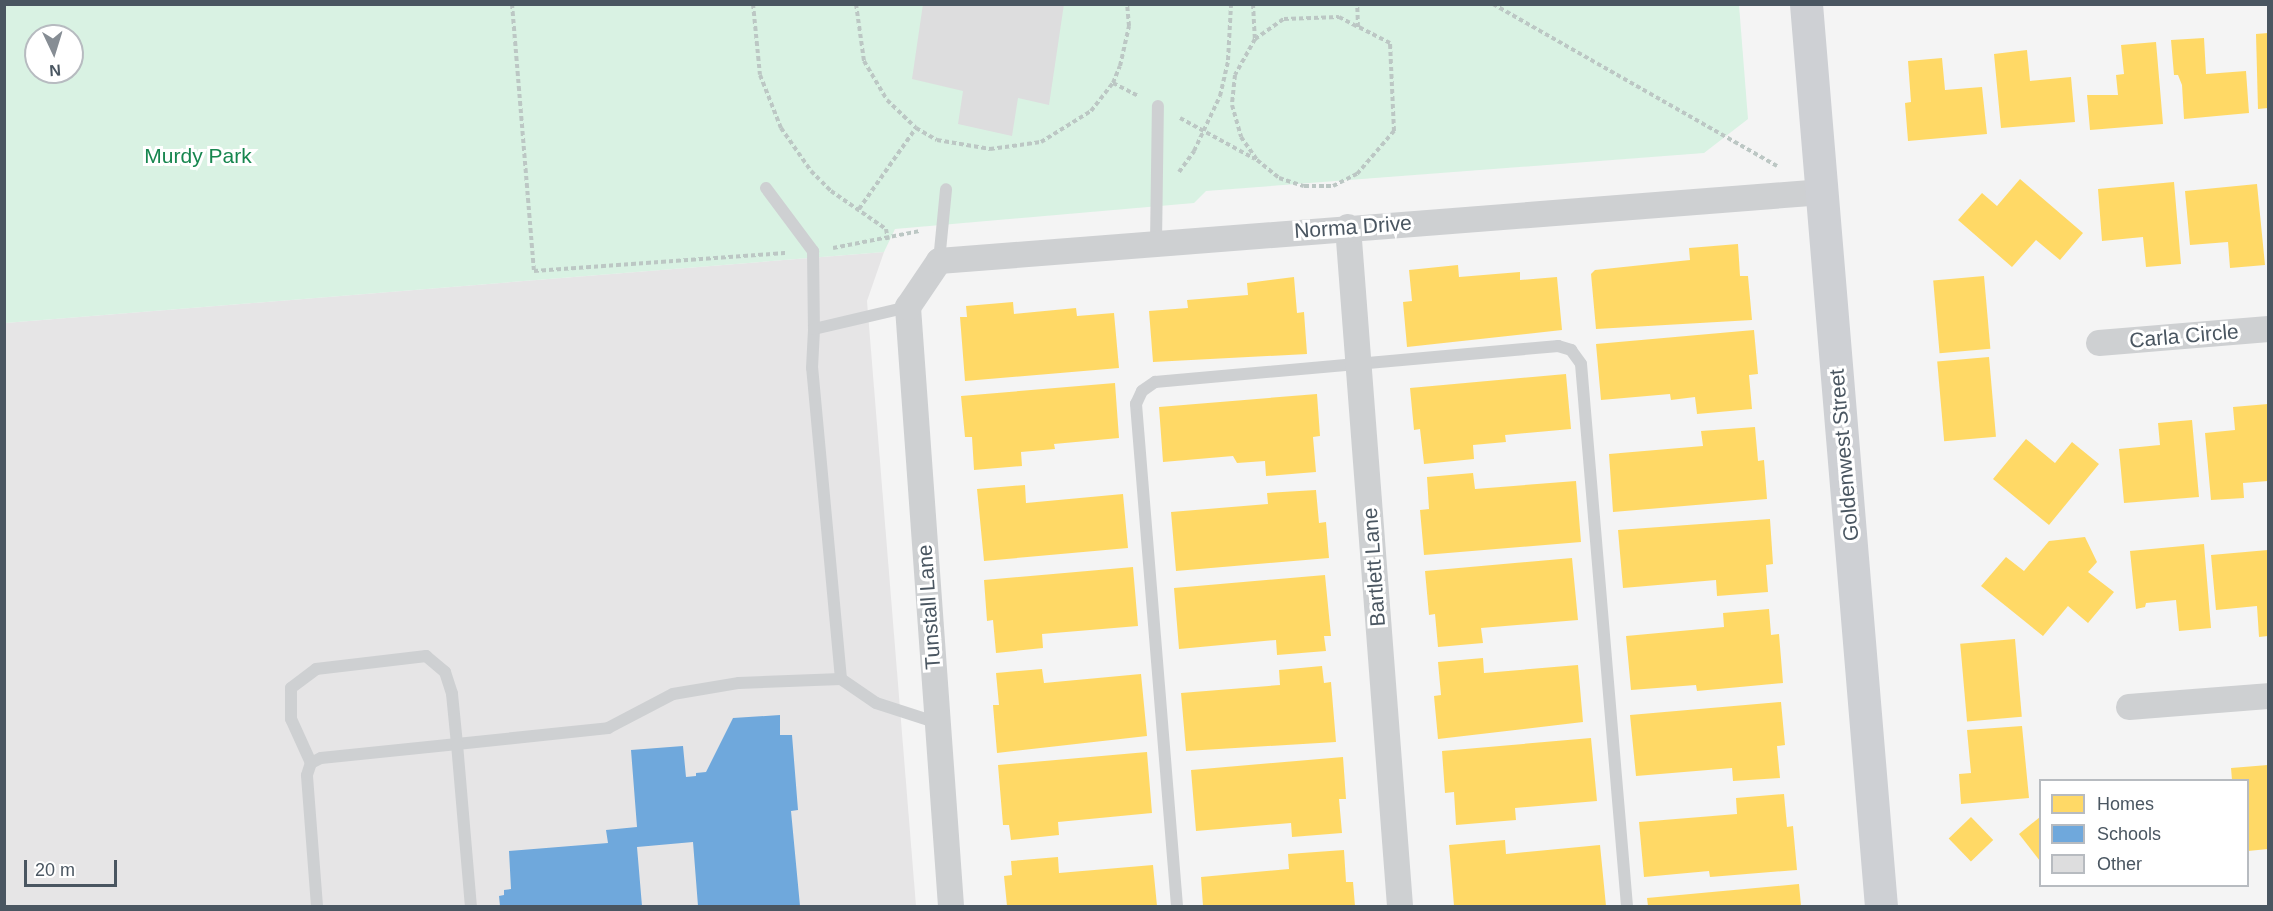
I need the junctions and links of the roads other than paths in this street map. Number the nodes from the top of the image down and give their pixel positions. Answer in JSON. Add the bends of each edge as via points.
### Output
{"nodes":[{"id":1,"x":1806,"y":4,"type":"edge"},
{"id":2,"x":1158,"y":106,"type":"road end"},
{"id":3,"x":766,"y":188,"type":"dead end"},
{"id":4,"x":946,"y":189,"type":"dead end"},
{"id":5,"x":1823,"y":192,"type":"junction"},
{"id":6,"x":1347,"y":227,"type":"junction"},
{"id":7,"x":1156,"y":243,"type":"junction"},
{"id":8,"x":939,"y":261,"type":"junction"},
{"id":9,"x":908,"y":307,"type":"junction"},
{"id":10,"x":814,"y":329,"type":"junction"},
{"id":11,"x":2268,"y":329,"type":"edge"},
{"id":12,"x":2099,"y":343,"type":"dead end"},
{"id":13,"x":1358,"y":362,"type":"junction"},
{"id":14,"x":841,"y":679,"type":"junction"},
{"id":15,"x":2268,"y":696,"type":"edge"},
{"id":16,"x":2129,"y":707,"type":"dead end"},
{"id":17,"x":938,"y":723,"type":"junction"},
{"id":18,"x":457,"y":744,"type":"junction"},
{"id":19,"x":311,"y":762,"type":"junction"},
{"id":20,"x":317,"y":906,"type":"edge"},
{"id":21,"x":471,"y":906,"type":"edge"},
{"id":22,"x":951,"y":906,"type":"edge"},
{"id":23,"x":1177,"y":906,"type":"edge"},
{"id":24,"x":1400,"y":906,"type":"edge"},
{"id":25,"x":1627,"y":906,"type":"edge"},
{"id":26,"x":1881,"y":906,"type":"edge"}],
"edges":[{"from":1,"to":5,"type":"main road","name":"Goldenwest Street"},
{"from":2,"to":7,"type":"lane"},
{"from":3,"to":10,"type":"lane","via":[[813,251]]},
{"from":4,"to":8,"type":"lane"},
{"from":5,"to":6,"type":"street","name":"Norma Drive"},
{"from":5,"to":26,"type":"main road","name":"Goldenwest Street"},
{"from":6,"to":7,"type":"street","name":"Norma Drive"},
{"from":6,"to":13,"type":"street","name":"Bartlett Lane"},
{"from":7,"to":8,"type":"street","name":"Norma Drive"},
{"from":8,"to":9,"type":"street"},
{"from":9,"to":10,"type":"lane"},
{"from":9,"to":17,"type":"street","name":"Tunstall Lane"},
{"from":10,"to":14,"type":"lane","via":[[812,368]]},
{"from":11,"to":12,"type":"street","name":"Carla Circle"},
{"from":13,"to":23,"type":"lane","via":[[1155,382],[1142,390],[1137,404]]},
{"from":13,"to":24,"type":"street","name":"Bartlett Lane"},
{"from":13,"to":25,"type":"lane","via":[[1558,346],[1571,350],[1581,364]]},
{"from":14,"to":17,"type":"lane","via":[[876,703]]},
{"from":14,"to":18,"type":"lane","via":[[739,683],[673,694],[608,728]]},
{"from":15,"to":16,"type":"street"},
{"from":17,"to":22,"type":"street","name":"Tunstall Lane"},
{"from":18,"to":19,"type":"lane"},
{"from":18,"to":19,"type":"lane","via":[[452,694],[445,672],[426,656],[316,669],[291,688],[291,719]]},
{"from":18,"to":21,"type":"lane"},
{"from":19,"to":20,"type":"lane","via":[[307,775]]}]}
